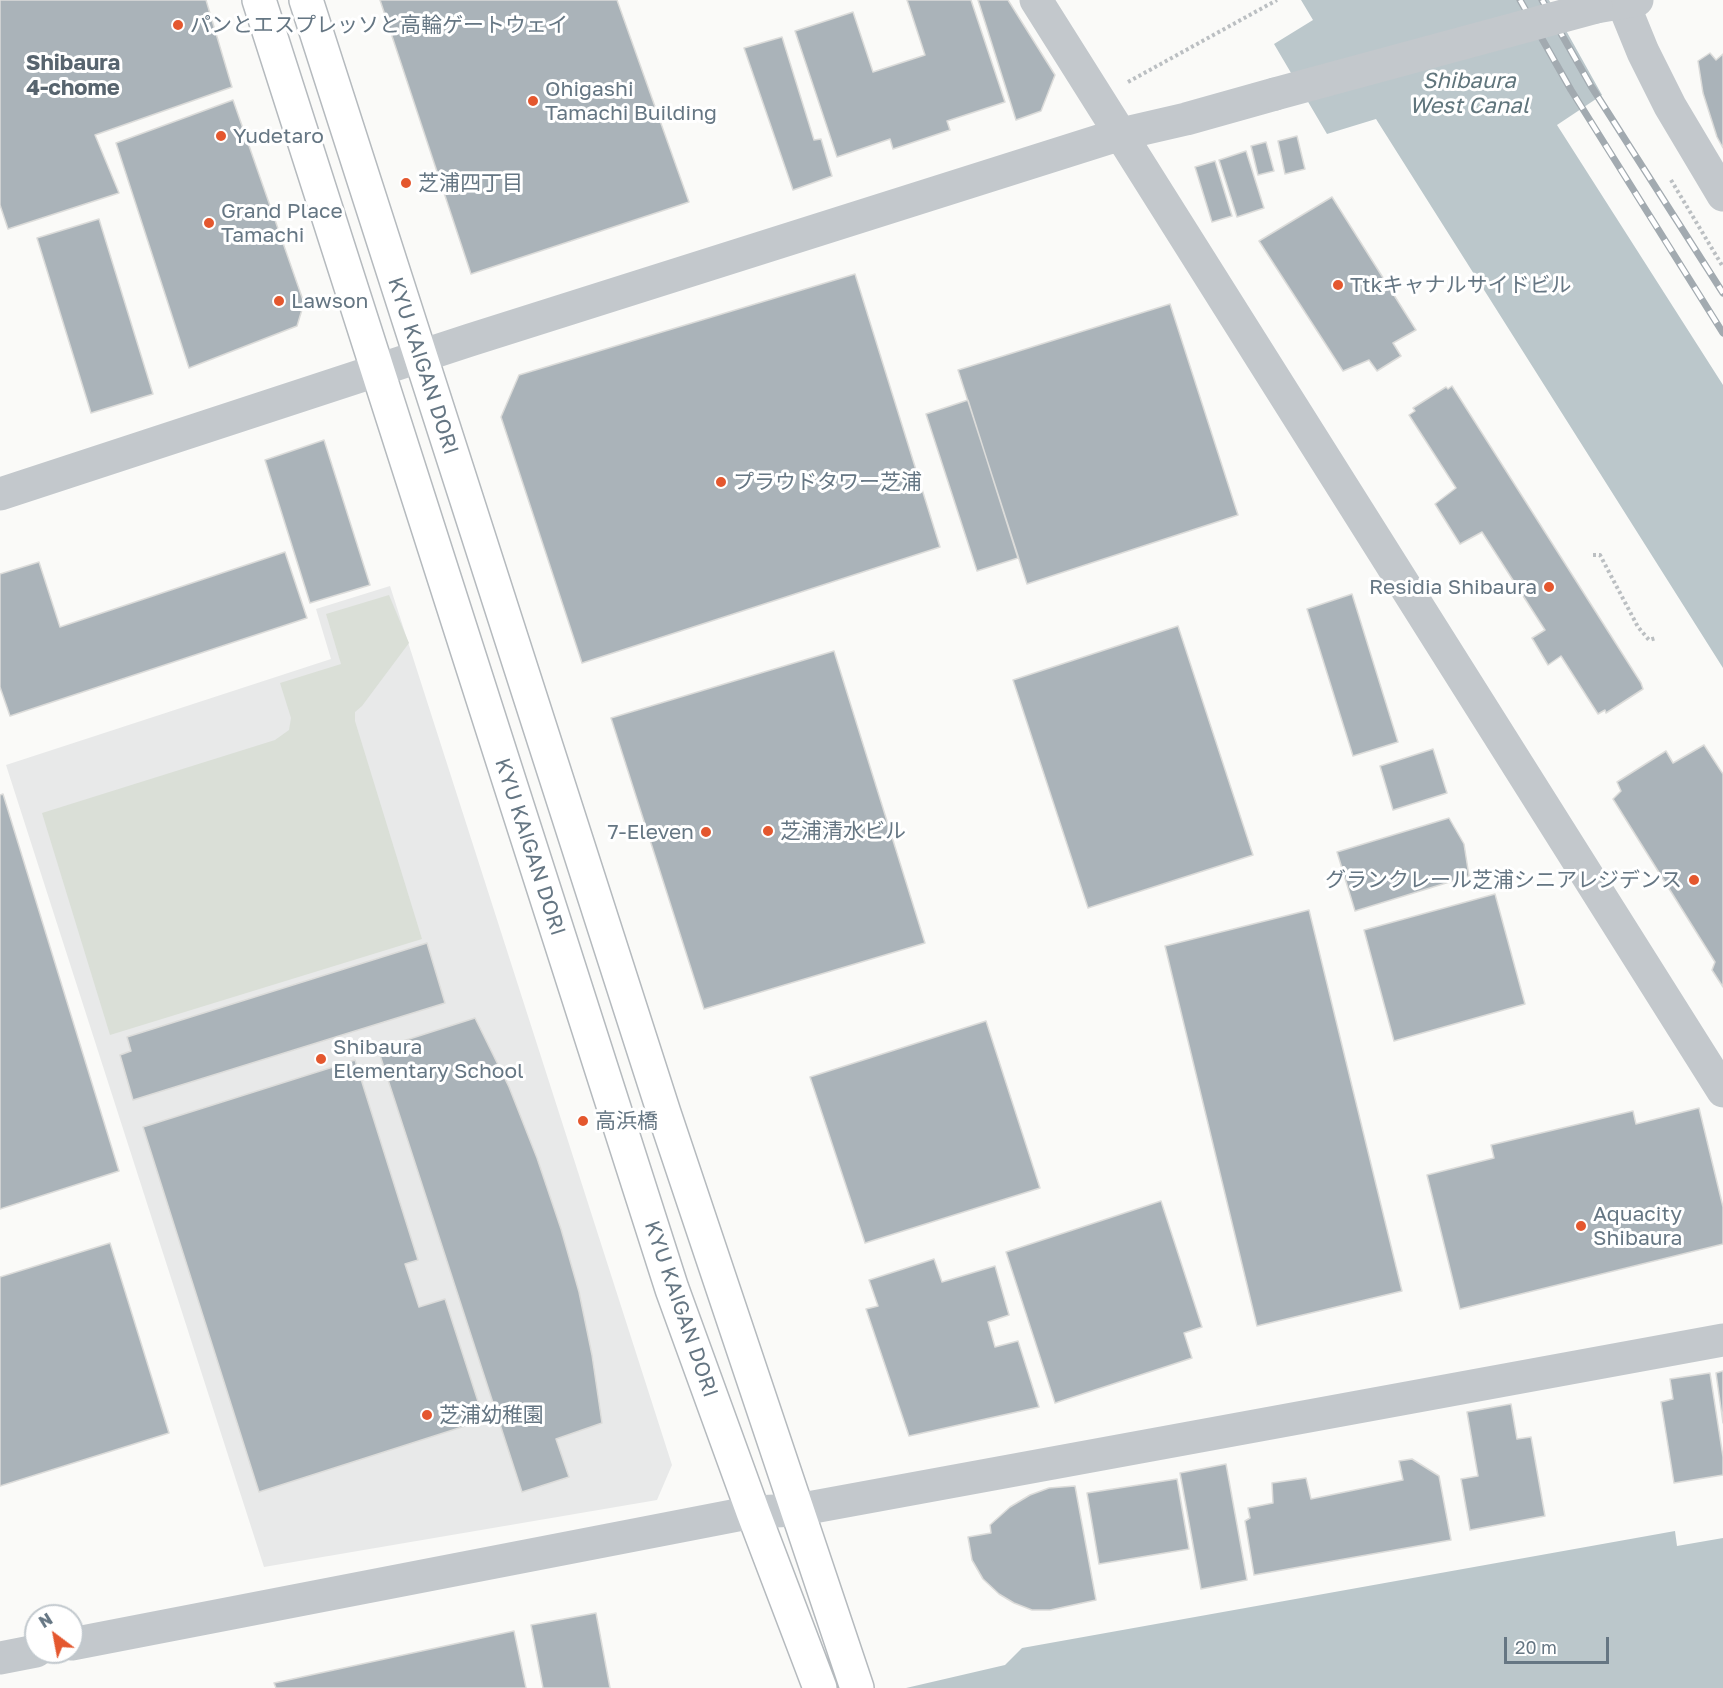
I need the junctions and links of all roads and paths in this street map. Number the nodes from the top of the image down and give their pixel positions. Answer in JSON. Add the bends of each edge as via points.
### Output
{"nodes":[{"id":1,"x":259,"y":0,"type":"edge"},
{"id":2,"x":306,"y":0,"type":"edge"},
{"id":3,"x":1036,"y":0,"type":"edge"},
{"id":4,"x":1277,"y":0,"type":"edge"},
{"id":5,"x":1612,"y":2,"type":"edge"},
{"id":6,"x":1099,"y":98,"type":"junction"},
{"id":7,"x":1121,"y":134,"type":"junction"},
{"id":8,"x":1723,"y":195,"type":"edge"},
{"id":9,"x":421,"y":357,"type":"junction"},
{"id":10,"x":378,"y":372,"type":"junction"},
{"id":11,"x":0,"y":494,"type":"edge"},
{"id":12,"x":1593,"y":555,"type":"dead end"},
{"id":13,"x":1656,"y":638,"type":"dead end"},
{"id":14,"x":1723,"y":1091,"type":"edge"},
{"id":15,"x":1723,"y":1340,"type":"edge"},
{"id":16,"x":797,"y":1510,"type":"junction"},
{"id":17,"x":753,"y":1512,"type":"junction"},
{"id":18,"x":84,"y":1642,"type":"edge"},
{"id":19,"x":24,"y":1653,"type":"edge"},
{"id":20,"x":0,"y":1658,"type":"edge"},
{"id":21,"x":855,"y":1683,"type":"edge"},
{"id":22,"x":820,"y":1687,"type":"edge"}],
"edges":[{"from":1,"to":10,"type":"main road","name":"KYU KAIGAN DORI"},
{"from":2,"to":9,"type":"main road","name":"KYU KAIGAN DORI"},
{"from":3,"to":6,"type":"street"},
{"from":4,"to":6,"type":"path"},
{"from":5,"to":7,"type":"street","bridge":true},
{"from":5,"to":8,"type":"street"},
{"from":6,"to":7,"type":"street"},
{"from":7,"to":9,"type":"street"},
{"from":7,"to":14,"type":"street"},
{"from":9,"to":10,"type":"street"},
{"from":9,"to":16,"type":"main road","name":"KYU KAIGAN DORI","via":[[664,1113]]},
{"from":10,"to":11,"type":"street"},
{"from":10,"to":17,"type":"main road","name":"KYU KAIGAN DORI","via":[[672,1289]]},
{"from":12,"to":13,"type":"path","via":[[1600,555],[1638,627],[1649,640]]},
{"from":15,"to":16,"type":"street"},
{"from":16,"to":17,"type":"street"},
{"from":16,"to":21,"type":"main road","name":"KYU KAIGAN DORI"},
{"from":17,"to":18,"type":"street"},
{"from":17,"to":22,"type":"main road","name":"KYU KAIGAN DORI"},
{"from":19,"to":20,"type":"street"}]}
